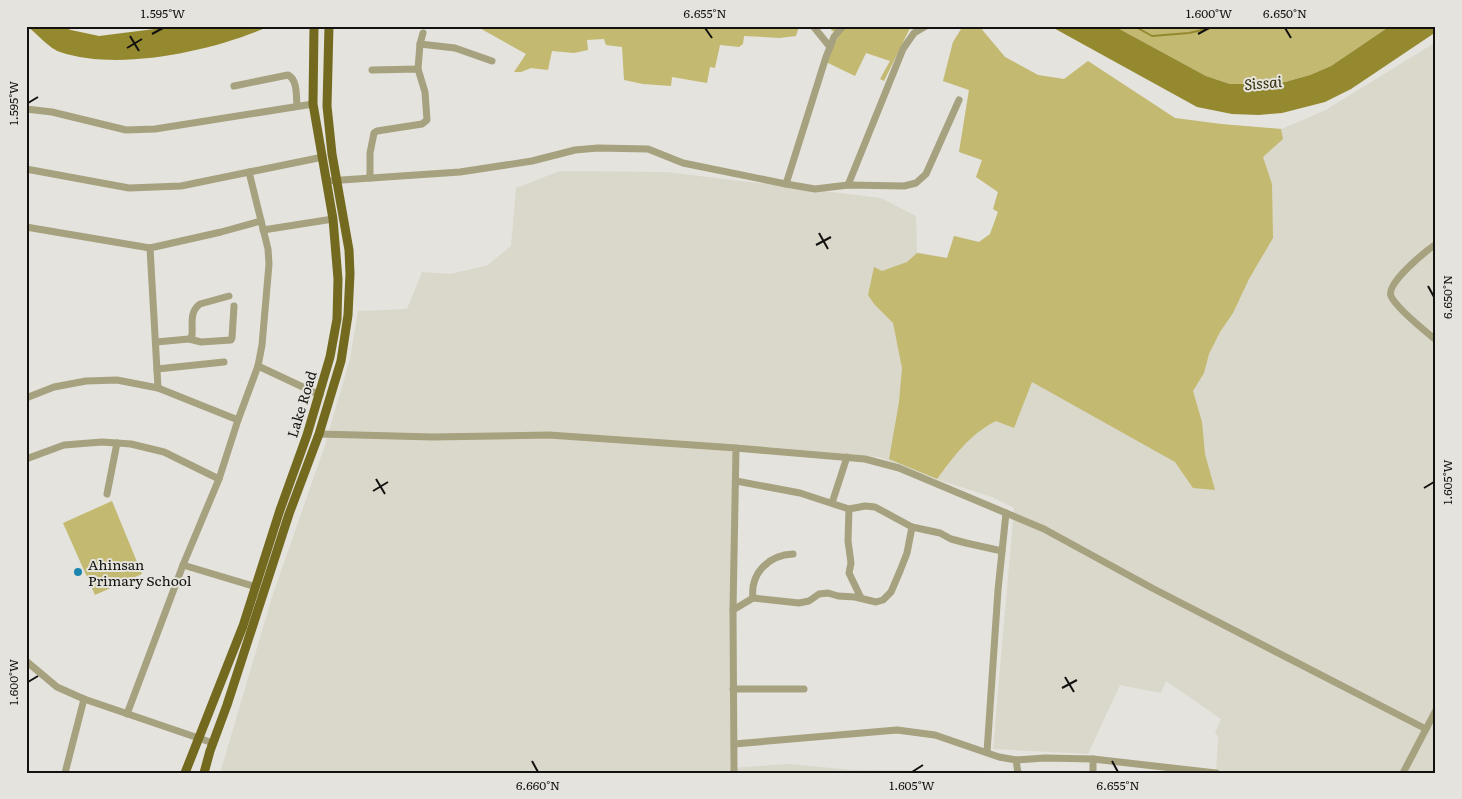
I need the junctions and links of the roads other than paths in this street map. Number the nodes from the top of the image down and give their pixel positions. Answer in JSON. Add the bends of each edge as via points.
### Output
{"nodes":[{"id":1,"x":314,"y":26,"type":"edge"},
{"id":2,"x":329,"y":26,"type":"edge"},
{"id":3,"x":813,"y":26,"type":"edge"},
{"id":4,"x":843,"y":26,"type":"edge"},
{"id":5,"x":926,"y":26,"type":"edge"},
{"id":6,"x":423,"y":33,"type":"dead end"},
{"id":7,"x":420,"y":44,"type":"junction"},
{"id":8,"x":830,"y":47,"type":"junction"},
{"id":9,"x":492,"y":61,"type":"dead end"},
{"id":10,"x":418,"y":69,"type":"junction"},
{"id":11,"x":372,"y":70,"type":"dead end"},
{"id":12,"x":234,"y":86,"type":"dead end"},
{"id":13,"x":959,"y":100,"type":"dead end"},
{"id":14,"x":313,"y":104,"type":"junction"},
{"id":15,"x":298,"y":106,"type":"junction"},
{"id":16,"x":26,"y":108,"type":"edge"},
{"id":17,"x":323,"y":157,"type":"junction"},
{"id":18,"x":26,"y":169,"type":"edge"},
{"id":19,"x":249,"y":172,"type":"junction"},
{"id":20,"x":370,"y":178,"type":"junction"},
{"id":21,"x":337,"y":180,"type":"junction"},
{"id":22,"x":327,"y":181,"type":"junction"},
{"id":23,"x":786,"y":184,"type":"junction"},
{"id":24,"x":848,"y":186,"type":"junction"},
{"id":25,"x":333,"y":219,"type":"junction"},
{"id":26,"x":261,"y":221,"type":"junction"},
{"id":27,"x":26,"y":227,"type":"edge"},
{"id":28,"x":263,"y":230,"type":"junction"},
{"id":29,"x":1436,"y":244,"type":"edge"},
{"id":30,"x":150,"y":248,"type":"junction"},
{"id":31,"x":229,"y":296,"type":"dead end"},
{"id":32,"x":234,"y":306,"type":"dead end"},
{"id":33,"x":189,"y":339,"type":"junction"},
{"id":34,"x":1436,"y":340,"type":"edge"},
{"id":35,"x":156,"y":342,"type":"junction"},
{"id":36,"x":224,"y":362,"type":"dead end"},
{"id":37,"x":258,"y":366,"type":"junction"},
{"id":38,"x":157,"y":370,"type":"junction"},
{"id":39,"x":158,"y":388,"type":"junction"},
{"id":40,"x":320,"y":395,"type":"junction"},
{"id":41,"x":26,"y":398,"type":"edge"},
{"id":42,"x":238,"y":420,"type":"junction"},
{"id":43,"x":319,"y":434,"type":"junction"},
{"id":44,"x":117,"y":443,"type":"junction"},
{"id":45,"x":736,"y":448,"type":"junction"},
{"id":46,"x":847,"y":457,"type":"junction"},
{"id":47,"x":26,"y":458,"type":"edge"},
{"id":48,"x":219,"y":479,"type":"junction"},
{"id":49,"x":736,"y":481,"type":"junction"},
{"id":50,"x":107,"y":494,"type":"dead end"},
{"id":51,"x":832,"y":503,"type":"junction"},
{"id":52,"x":849,"y":508,"type":"junction"},
{"id":53,"x":1006,"y":513,"type":"junction"},
{"id":54,"x":912,"y":527,"type":"junction"},
{"id":55,"x":1002,"y":551,"type":"junction"},
{"id":56,"x":793,"y":554,"type":"dead end"},
{"id":57,"x":183,"y":565,"type":"junction"},
{"id":58,"x":256,"y":587,"type":"junction"},
{"id":59,"x":753,"y":598,"type":"junction"},
{"id":60,"x":861,"y":598,"type":"junction"},
{"id":61,"x":733,"y":610,"type":"junction"},
{"id":62,"x":26,"y":661,"type":"edge"},
{"id":63,"x":733,"y":689,"type":"junction"},
{"id":64,"x":804,"y":689,"type":"dead end"},
{"id":65,"x":84,"y":700,"type":"junction"},
{"id":66,"x":1436,"y":710,"type":"edge"},
{"id":67,"x":127,"y":714,"type":"junction"},
{"id":68,"x":1426,"y":728,"type":"junction"},
{"id":69,"x":200,"y":739,"type":"junction"},
{"id":70,"x":213,"y":743,"type":"junction"},
{"id":71,"x":734,"y":744,"type":"junction"},
{"id":72,"x":988,"y":752,"type":"junction"},
{"id":73,"x":1016,"y":760,"type":"junction"},
{"id":74,"x":1093,"y":760,"type":"junction"},
{"id":75,"x":1217,"y":772,"type":"edge"},
{"id":76,"x":65,"y":773,"type":"edge"},
{"id":77,"x":186,"y":773,"type":"edge"},
{"id":78,"x":204,"y":773,"type":"edge"},
{"id":79,"x":734,"y":773,"type":"edge"},
{"id":80,"x":1018,"y":773,"type":"edge"},
{"id":81,"x":1093,"y":773,"type":"edge"},
{"id":82,"x":1403,"y":773,"type":"edge"}],
"edges":[{"from":1,"to":14,"type":"main road","name":"Lake Road"},
{"from":2,"to":21,"type":"main road","name":"Lake Road","via":[[327,106]]},
{"from":3,"to":8,"type":"street"},
{"from":4,"to":8,"type":"street"},
{"from":5,"to":24,"type":"street","via":[[914,33],[902,49]]},
{"from":6,"to":7,"type":"street"},
{"from":7,"to":9,"type":"street","via":[[455,48]]},
{"from":7,"to":10,"type":"street"},
{"from":8,"to":23,"type":"street"},
{"from":10,"to":11,"type":"street"},
{"from":10,"to":20,"type":"street","via":[[425,92],[427,120],[422,124],[374,133]]},
{"from":12,"to":15,"type":"street","via":[[288,75],[294,81]]},
{"from":13,"to":24,"type":"street","via":[[926,174],[916,183]]},
{"from":14,"to":15,"type":"street"},
{"from":14,"to":17,"type":"main road","name":"Lake Road"},
{"from":15,"to":16,"type":"street","via":[[126,130]]},
{"from":17,"to":19,"type":"street"},
{"from":17,"to":22,"type":"main road","name":"Lake Road"},
{"from":18,"to":19,"type":"street","via":[[130,188],[181,186]]},
{"from":19,"to":26,"type":"street"},
{"from":20,"to":21,"type":"street"},
{"from":20,"to":23,"type":"street","via":[[485,169],[598,148],[648,148],[683,163]]},
{"from":21,"to":22,"type":"street"},
{"from":21,"to":43,"type":"main road","name":"Lake Road","via":[[350,250],[348,315],[341,362]]},
{"from":22,"to":25,"type":"main road","name":"Lake Road"},
{"from":23,"to":24,"type":"street","via":[[815,190]]},
{"from":25,"to":28,"type":"street"},
{"from":25,"to":40,"type":"main road","name":"Lake Road","via":[[338,279],[337,319]]},
{"from":26,"to":28,"type":"street"},
{"from":26,"to":30,"type":"street"},
{"from":27,"to":30,"type":"street"},
{"from":28,"to":37,"type":"street","via":[[269,264]]},
{"from":29,"to":34,"type":"street","via":[[1418,257],[1390,290],[1396,303]]},
{"from":30,"to":35,"type":"street"},
{"from":31,"to":33,"type":"street","via":[[196,307]]},
{"from":32,"to":33,"type":"street","via":[[230,340],[201,342]]},
{"from":33,"to":35,"type":"street"},
{"from":35,"to":38,"type":"street"},
{"from":36,"to":38,"type":"street"},
{"from":37,"to":40,"type":"street"},
{"from":37,"to":42,"type":"street"},
{"from":38,"to":39,"type":"street"},
{"from":39,"to":41,"type":"street","via":[[118,380],[86,381],[54,387]]},
{"from":39,"to":42,"type":"street"},
{"from":40,"to":58,"type":"main road","name":"Lake Road"},
{"from":42,"to":48,"type":"street"},
{"from":43,"to":45,"type":"street","via":[[432,437],[550,435]]},
{"from":43,"to":70,"type":"main road","name":"Lake Road"},
{"from":44,"to":47,"type":"street","via":[[64,445]]},
{"from":44,"to":48,"type":"street","via":[[164,452]]},
{"from":44,"to":50,"type":"street"},
{"from":45,"to":46,"type":"street"},
{"from":45,"to":49,"type":"street"},
{"from":46,"to":51,"type":"street"},
{"from":46,"to":53,"type":"street","via":[[865,458],[899,468]]},
{"from":48,"to":57,"type":"street"},
{"from":49,"to":51,"type":"street"},
{"from":49,"to":61,"type":"street"},
{"from":51,"to":52,"type":"street"},
{"from":52,"to":54,"type":"street","via":[[875,507]]},
{"from":52,"to":60,"type":"street","via":[[849,573]]},
{"from":53,"to":55,"type":"street"},
{"from":53,"to":68,"type":"street","via":[[1044,529]]},
{"from":54,"to":55,"type":"street"},
{"from":54,"to":60,"type":"street","via":[[907,553],[891,592],[876,602]]},
{"from":55,"to":72,"type":"street"},
{"from":56,"to":59,"type":"street","via":[[783,554],[765,563],[753,583]]},
{"from":57,"to":58,"type":"street"},
{"from":57,"to":67,"type":"street"},
{"from":58,"to":69,"type":"main road","name":"Lake Road"},
{"from":59,"to":60,"type":"street","via":[[799,603],[828,593]]},
{"from":59,"to":61,"type":"street"},
{"from":61,"to":63,"type":"street"},
{"from":62,"to":65,"type":"street","via":[[58,687]]},
{"from":63,"to":64,"type":"street"},
{"from":63,"to":71,"type":"street"},
{"from":65,"to":67,"type":"street"},
{"from":65,"to":76,"type":"street"},
{"from":66,"to":68,"type":"street"},
{"from":67,"to":69,"type":"street"},
{"from":68,"to":82,"type":"street"},
{"from":69,"to":70,"type":"street"},
{"from":69,"to":77,"type":"main road","name":"Lake Road"},
{"from":70,"to":78,"type":"main road","name":"Lake Road"},
{"from":71,"to":72,"type":"street","via":[[897,730],[935,735]]},
{"from":71,"to":79,"type":"street"},
{"from":72,"to":73,"type":"street"},
{"from":73,"to":74,"type":"street"},
{"from":73,"to":80,"type":"street"},
{"from":74,"to":75,"type":"street"},
{"from":74,"to":81,"type":"street"}]}
